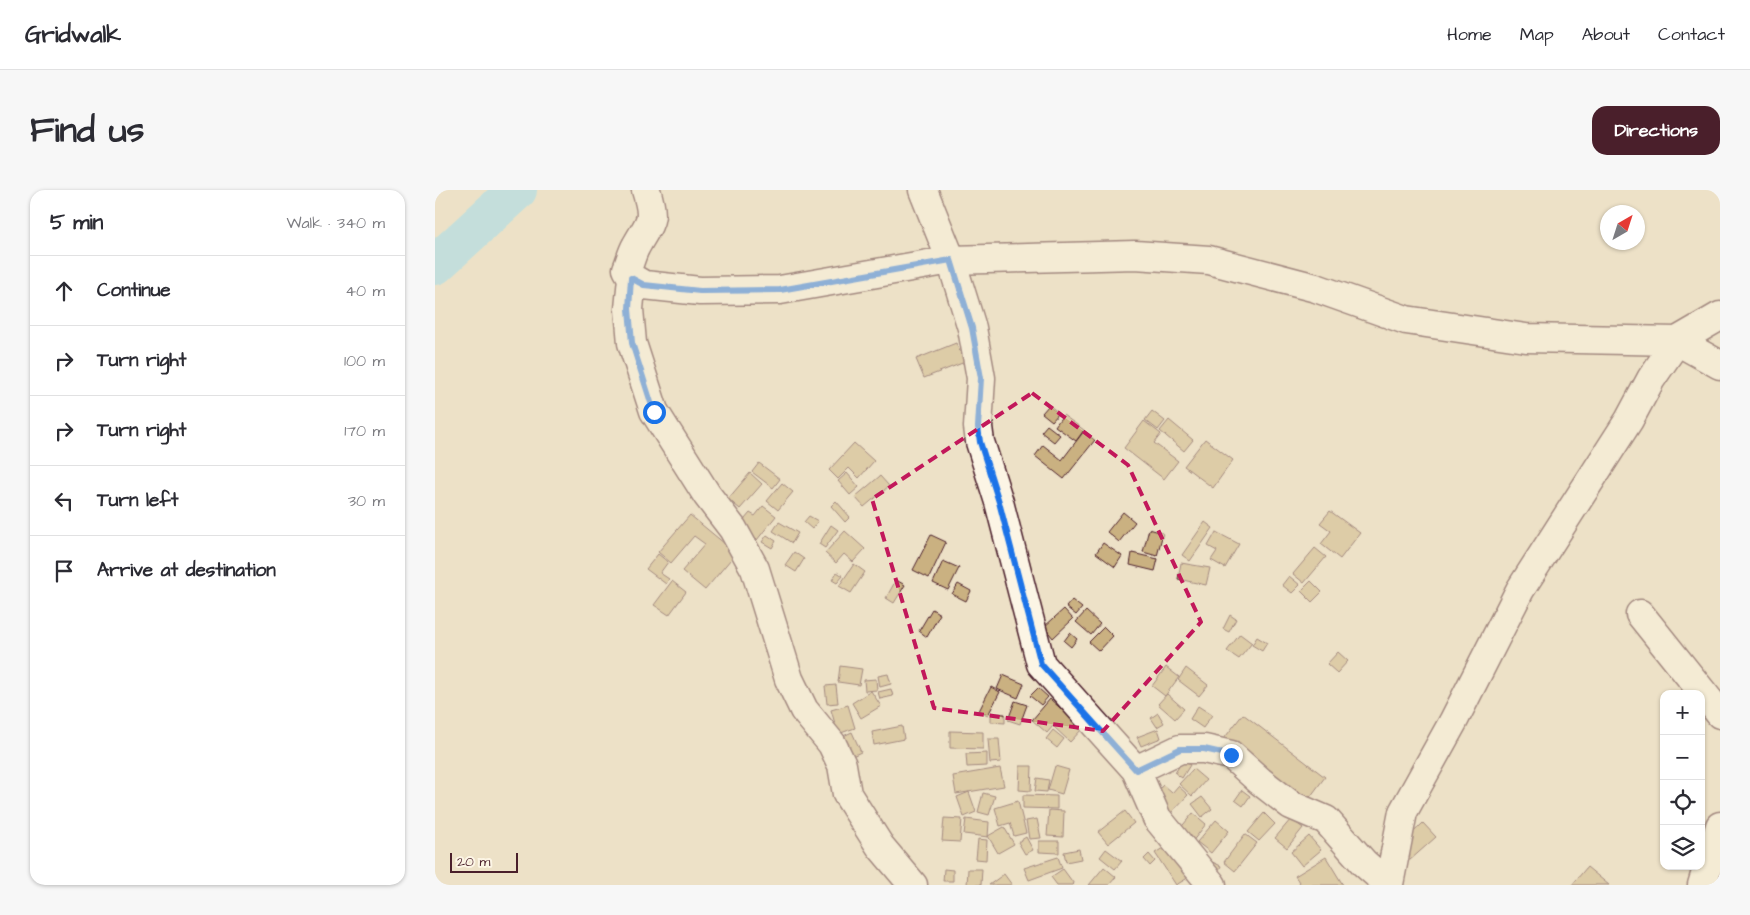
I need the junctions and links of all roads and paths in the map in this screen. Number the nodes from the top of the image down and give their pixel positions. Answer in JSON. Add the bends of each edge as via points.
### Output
{"nodes":[{"id":1,"x":647,"y":190,"type":"edge"},
{"id":2,"x":923,"y":190,"type":"edge"},
{"id":3,"x":951,"y":260,"type":"junction"},
{"id":4,"x":631,"y":278,"type":"junction"},
{"id":5,"x":1720,"y":316,"type":"edge"},
{"id":6,"x":1677,"y":341,"type":"junction"},
{"id":7,"x":1720,"y":365,"type":"edge"},
{"id":8,"x":1640,"y":614,"type":"dead end"},
{"id":9,"x":1720,"y":714,"type":"edge"},
{"id":10,"x":1136,"y":770,"type":"junction"},
{"id":11,"x":1720,"y":826,"type":"edge"},
{"id":12,"x":913,"y":885,"type":"edge"},
{"id":13,"x":1213,"y":885,"type":"edge"},
{"id":14,"x":1389,"y":885,"type":"edge"},
{"id":15,"x":1702,"y":885,"type":"edge"}],
"edges":[{"from":1,"to":4,"type":"street","via":[[652,217],[635,247],[627,270]]},
{"from":2,"to":3,"type":"street"},
{"from":3,"to":4,"type":"street","via":[[780,290],[700,291],[644,285]]},
{"from":3,"to":6,"type":"street","via":[[1135,255],[1209,260],[1316,288],[1406,320],[1526,338]]},
{"from":3,"to":10,"type":"street","via":[[972,328],[981,378],[980,442],[1041,664]]},
{"from":4,"to":12,"type":"street","via":[[632,343],[654,412],[707,495],[733,529],[755,569],[789,679],[804,710],[832,744],[842,765],[847,794],[880,846]]},
{"from":5,"to":6,"type":"street"},
{"from":6,"to":7,"type":"street"},
{"from":6,"to":14,"type":"street","via":[[1521,590],[1403,812]]},
{"from":8,"to":9,"type":"street"},
{"from":10,"to":13,"type":"street","via":[[1157,818]]},
{"from":10,"to":14,"type":"street","via":[[1180,749],[1204,749],[1231,755],[1291,805],[1326,820],[1364,863]]},
{"from":11,"to":15,"type":"street"}]}
